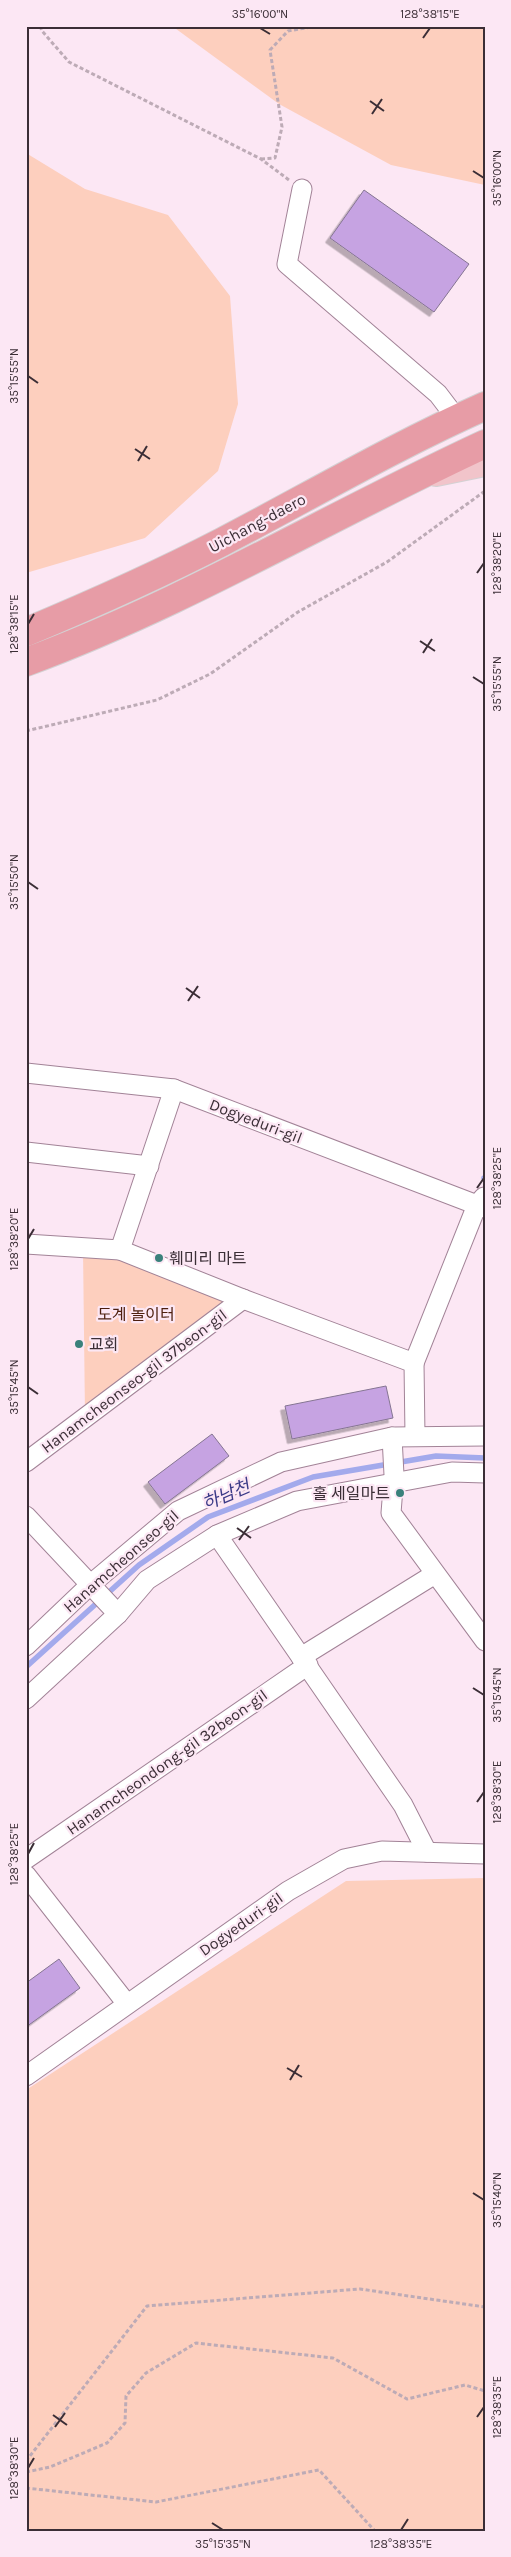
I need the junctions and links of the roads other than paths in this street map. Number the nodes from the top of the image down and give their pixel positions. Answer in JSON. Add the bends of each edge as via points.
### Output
{"nodes":[{"id":1,"x":302,"y":189,"type":"road end"},
{"id":2,"x":485,"y":406,"type":"edge"},
{"id":3,"x":457,"y":419,"type":"junction"},
{"id":4,"x":485,"y":444,"type":"edge"},
{"id":5,"x":485,"y":464,"type":"edge"},
{"id":6,"x":403,"y":482,"type":"junction"},
{"id":7,"x":26,"y":632,"type":"edge"},
{"id":8,"x":26,"y":662,"type":"edge"},
{"id":9,"x":26,"y":1073,"type":"edge"},
{"id":10,"x":174,"y":1089,"type":"junction"},
{"id":11,"x":26,"y":1152,"type":"edge"},
{"id":12,"x":149,"y":1166,"type":"junction"},
{"id":13,"x":482,"y":1203,"type":"edge"},
{"id":14,"x":26,"y":1244,"type":"edge"},
{"id":15,"x":120,"y":1250,"type":"junction"},
{"id":16,"x":242,"y":1300,"type":"junction"},
{"id":17,"x":414,"y":1363,"type":"junction"},
{"id":18,"x":415,"y":1436,"type":"junction"},
{"id":19,"x":485,"y":1436,"type":"edge"},
{"id":20,"x":392,"y":1444,"type":"junction"},
{"id":21,"x":26,"y":1462,"type":"edge"},
{"id":22,"x":485,"y":1473,"type":"edge"},
{"id":23,"x":394,"y":1478,"type":"junction"},
{"id":24,"x":26,"y":1516,"type":"edge"},
{"id":25,"x":217,"y":1535,"type":"junction"},
{"id":26,"x":435,"y":1574,"type":"junction"},
{"id":27,"x":93,"y":1587,"type":"junction"},
{"id":28,"x":116,"y":1610,"type":"junction"},
{"id":29,"x":485,"y":1641,"type":"edge"},
{"id":30,"x":26,"y":1646,"type":"edge"},
{"id":31,"x":304,"y":1661,"type":"junction"},
{"id":32,"x":26,"y":1699,"type":"edge"},
{"id":33,"x":427,"y":1852,"type":"junction"},
{"id":34,"x":485,"y":1854,"type":"edge"},
{"id":35,"x":26,"y":1859,"type":"edge"},
{"id":36,"x":26,"y":1875,"type":"edge"},
{"id":37,"x":127,"y":2004,"type":"junction"},
{"id":38,"x":26,"y":2076,"type":"edge"}],
"edges":[{"from":1,"to":3,"type":"street","via":[[287,264],[438,394]]},
{"from":2,"to":3,"type":"highway","name":"Uichang-daero"},
{"from":3,"to":7,"type":"highway","name":"Uichang-daero","via":[[114,596]]},
{"from":4,"to":6,"type":"highway","name":"Uichang-daero"},
{"from":5,"to":6,"type":"main road"},
{"from":6,"to":8,"type":"highway","name":"Uichang-daero","via":[[188,593],[108,630]]},
{"from":9,"to":10,"type":"street","name":"Dogyeduri-gil"},
{"from":10,"to":12,"type":"street"},
{"from":10,"to":13,"type":"street","name":"Dogyeduri-gil"},
{"from":11,"to":12,"type":"street"},
{"from":12,"to":15,"type":"street"},
{"from":13,"to":17,"type":"street","name":"Dogyeduri-gil"},
{"from":14,"to":15,"type":"street"},
{"from":15,"to":16,"type":"street"},
{"from":16,"to":17,"type":"street"},
{"from":16,"to":21,"type":"street","name":"Hanamcheonseo-gil 37beon-gil"},
{"from":17,"to":18,"type":"street"},
{"from":18,"to":19,"type":"street","name":"Hanamcheonseo-gil"},
{"from":18,"to":20,"type":"street","name":"Hanamcheonseo-gil"},
{"from":20,"to":23,"type":"street"},
{"from":20,"to":27,"type":"street","name":"Hanamcheonseo-gil","via":[[281,1462],[178,1511]]},
{"from":22,"to":23,"type":"street","via":[[452,1472]]},
{"from":23,"to":25,"type":"street","via":[[297,1501]]},
{"from":23,"to":26,"type":"street","via":[[391,1513]]},
{"from":24,"to":27,"type":"street"},
{"from":25,"to":28,"type":"street","via":[[147,1580]]},
{"from":25,"to":31,"type":"street"},
{"from":26,"to":29,"type":"street"},
{"from":26,"to":31,"type":"street","name":"Hanamcheondong-gil 32beon-gil"},
{"from":27,"to":28,"type":"street"},
{"from":27,"to":30,"type":"street","name":"Hanamcheonseo-gil"},
{"from":28,"to":32,"type":"street"},
{"from":31,"to":33,"type":"street","via":[[403,1806]]},
{"from":31,"to":35,"type":"street","name":"Hanamcheondong-gil 32beon-gil"},
{"from":33,"to":34,"type":"street","name":"Dogyeduri-gil"},
{"from":33,"to":37,"type":"street","name":"Dogyeduri-gil","via":[[382,1851],[344,1858],[288,1891]]},
{"from":36,"to":37,"type":"street"},
{"from":37,"to":38,"type":"street","name":"Dogyeduri-gil"}]}
